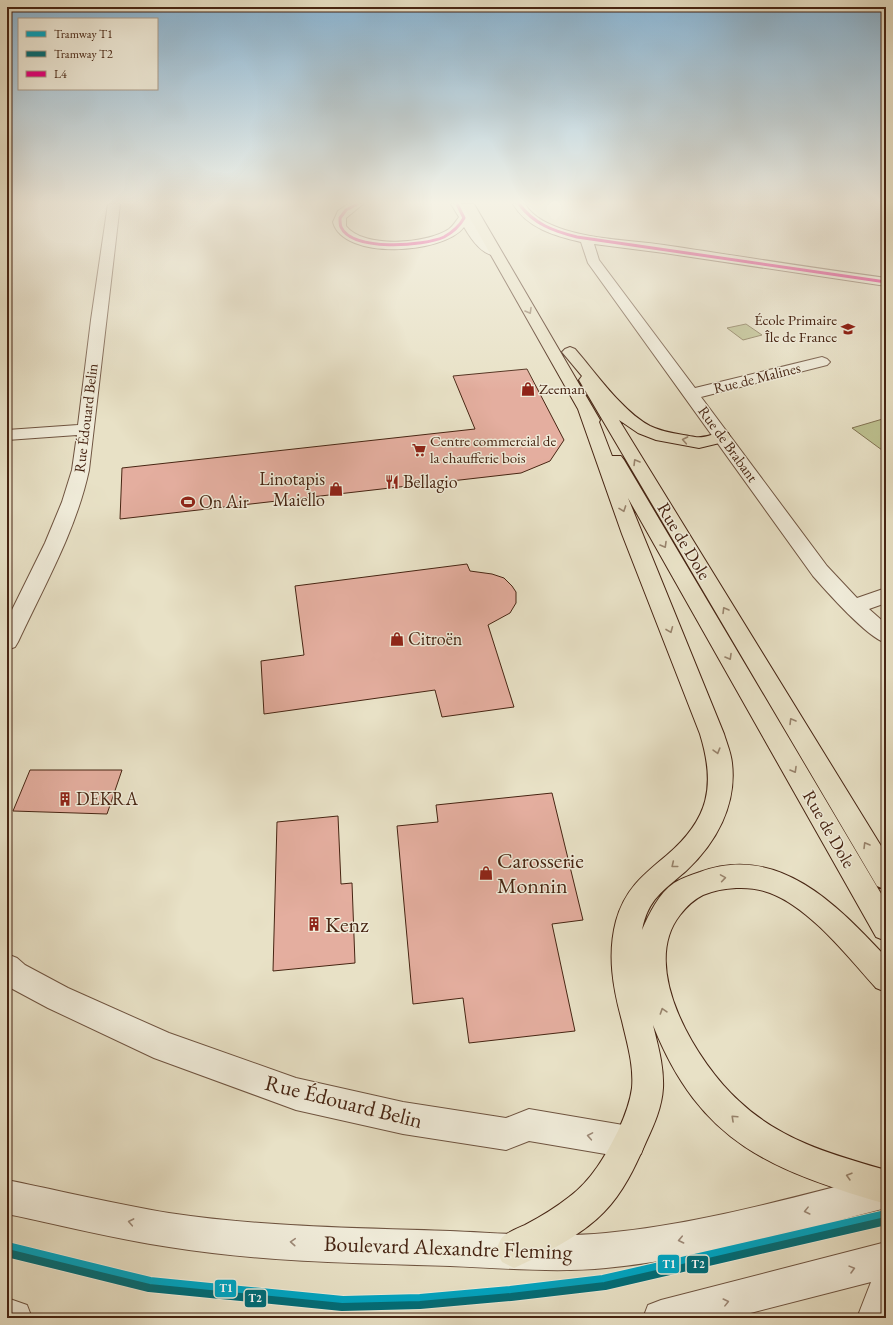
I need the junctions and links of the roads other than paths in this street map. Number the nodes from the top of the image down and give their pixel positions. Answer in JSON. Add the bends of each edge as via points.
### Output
{"nodes":[{"id":1,"x":105,"y":266,"type":"edge"},
{"id":2,"x":503,"y":266,"type":"edge"},
{"id":3,"x":518,"y":266,"type":"edge"},
{"id":4,"x":597,"y":266,"type":"edge"},
{"id":5,"x":775,"y":266,"type":"edge"},
{"id":6,"x":886,"y":282,"type":"edge"},
{"id":7,"x":570,"y":352,"type":"junction"},
{"id":8,"x":822,"y":362,"type":"dead end"},
{"id":9,"x":692,"y":394,"type":"junction"},
{"id":10,"x":585,"y":407,"type":"junction"},
{"id":11,"x":86,"y":429,"type":"junction"},
{"id":12,"x":7,"y":435,"type":"edge"},
{"id":13,"x":722,"y":437,"type":"junction"},
{"id":14,"x":886,"y":595,"type":"edge"},
{"id":15,"x":853,"y":607,"type":"junction"},
{"id":16,"x":886,"y":636,"type":"edge"},
{"id":17,"x":7,"y":642,"type":"edge"},
{"id":18,"x":886,"y":878,"type":"edge"},
{"id":19,"x":886,"y":928,"type":"edge"},
{"id":20,"x":7,"y":968,"type":"edge"},
{"id":21,"x":886,"y":978,"type":"edge"},
{"id":22,"x":629,"y":1142,"type":"junction"},
{"id":23,"x":886,"y":1187,"type":"edge"},
{"id":24,"x":886,"y":1191,"type":"edge"},
{"id":25,"x":7,"y":1197,"type":"edge"},
{"id":26,"x":514,"y":1250,"type":"junction"},
{"id":27,"x":886,"y":1260,"type":"edge"},
{"id":28,"x":886,"y":1289,"type":"edge"},
{"id":29,"x":7,"y":1316,"type":"edge"},
{"id":30,"x":14,"y":1318,"type":"edge"},
{"id":31,"x":661,"y":1318,"type":"edge"},
{"id":32,"x":875,"y":1318,"type":"edge"}],
"edges":[{"from":1,"to":11,"type":"street","name":"Rue Édouard Belin"},
{"from":2,"to":10,"type":"main road","name":"Rue de Dole","one_way":true},
{"from":3,"to":7,"type":"main road","name":"Rue de Dole"},
{"from":4,"to":9,"type":"street","name":"Rue de Brabant"},
{"from":5,"to":6,"type":"street"},
{"from":13,"to":7,"type":"main road","one_way":true,"via":[[699,443],[662,436],[644,429],[623,415]]},
{"from":18,"to":7,"type":"main road","name":"Rue de Dole","one_way":true},
{"from":8,"to":9,"type":"street","name":"Rue de Malines"},
{"from":9,"to":13,"type":"street","name":"Rue de Brabant"},
{"from":10,"to":19,"type":"main road","name":"Rue de Dole","one_way":true},
{"from":10,"to":22,"type":"main road","one_way":true,"via":[[632,534],[712,734],[720,763],[720,790],[716,810],[705,831],[691,850],[653,881],[641,896],[630,920],[625,946],[626,972],[630,998],[645,1051],[648,1075],[646,1098]]},
{"from":11,"to":12,"type":"street"},
{"from":11,"to":17,"type":"street","name":"Rue Édouard Belin","via":[[84,454],[69,508]]},
{"from":13,"to":15,"type":"street","name":"Rue de Brabant","via":[[820,571]]},
{"from":14,"to":15,"type":"street"},
{"from":15,"to":16,"type":"street","name":"Rue de Brabant"},
{"from":22,"to":20,"type":"street","name":"Rue Édouard Belin","one_way":true,"via":[[529,1125],[506,1134],[403,1118],[296,1094],[165,1047],[58,998]]},
{"from":23,"to":21,"type":"main road","one_way":true,"via":[[811,1165],[776,1149],[743,1126],[710,1095],[686,1063],[669,1032],[658,999],[653,965],[654,936],[666,911],[683,892],[707,881],[733,877],[756,878],[780,884],[808,900],[830,918]]},
{"from":22,"to":26,"type":"main road","via":[[613,1173],[583,1208]]},
{"from":24,"to":26,"type":"street","name":"Boulevard Alexandre Fleming","one_way":true,"via":[[769,1221],[637,1248],[560,1252]]},
{"from":26,"to":25,"type":"street","name":"Boulevard Alexandre Fleming","one_way":true,"via":[[333,1245],[245,1239],[169,1230]]},
{"from":31,"to":27,"type":"street","one_way":true},
{"from":28,"to":32,"type":"street"},
{"from":29,"to":30,"type":"street"}]}
